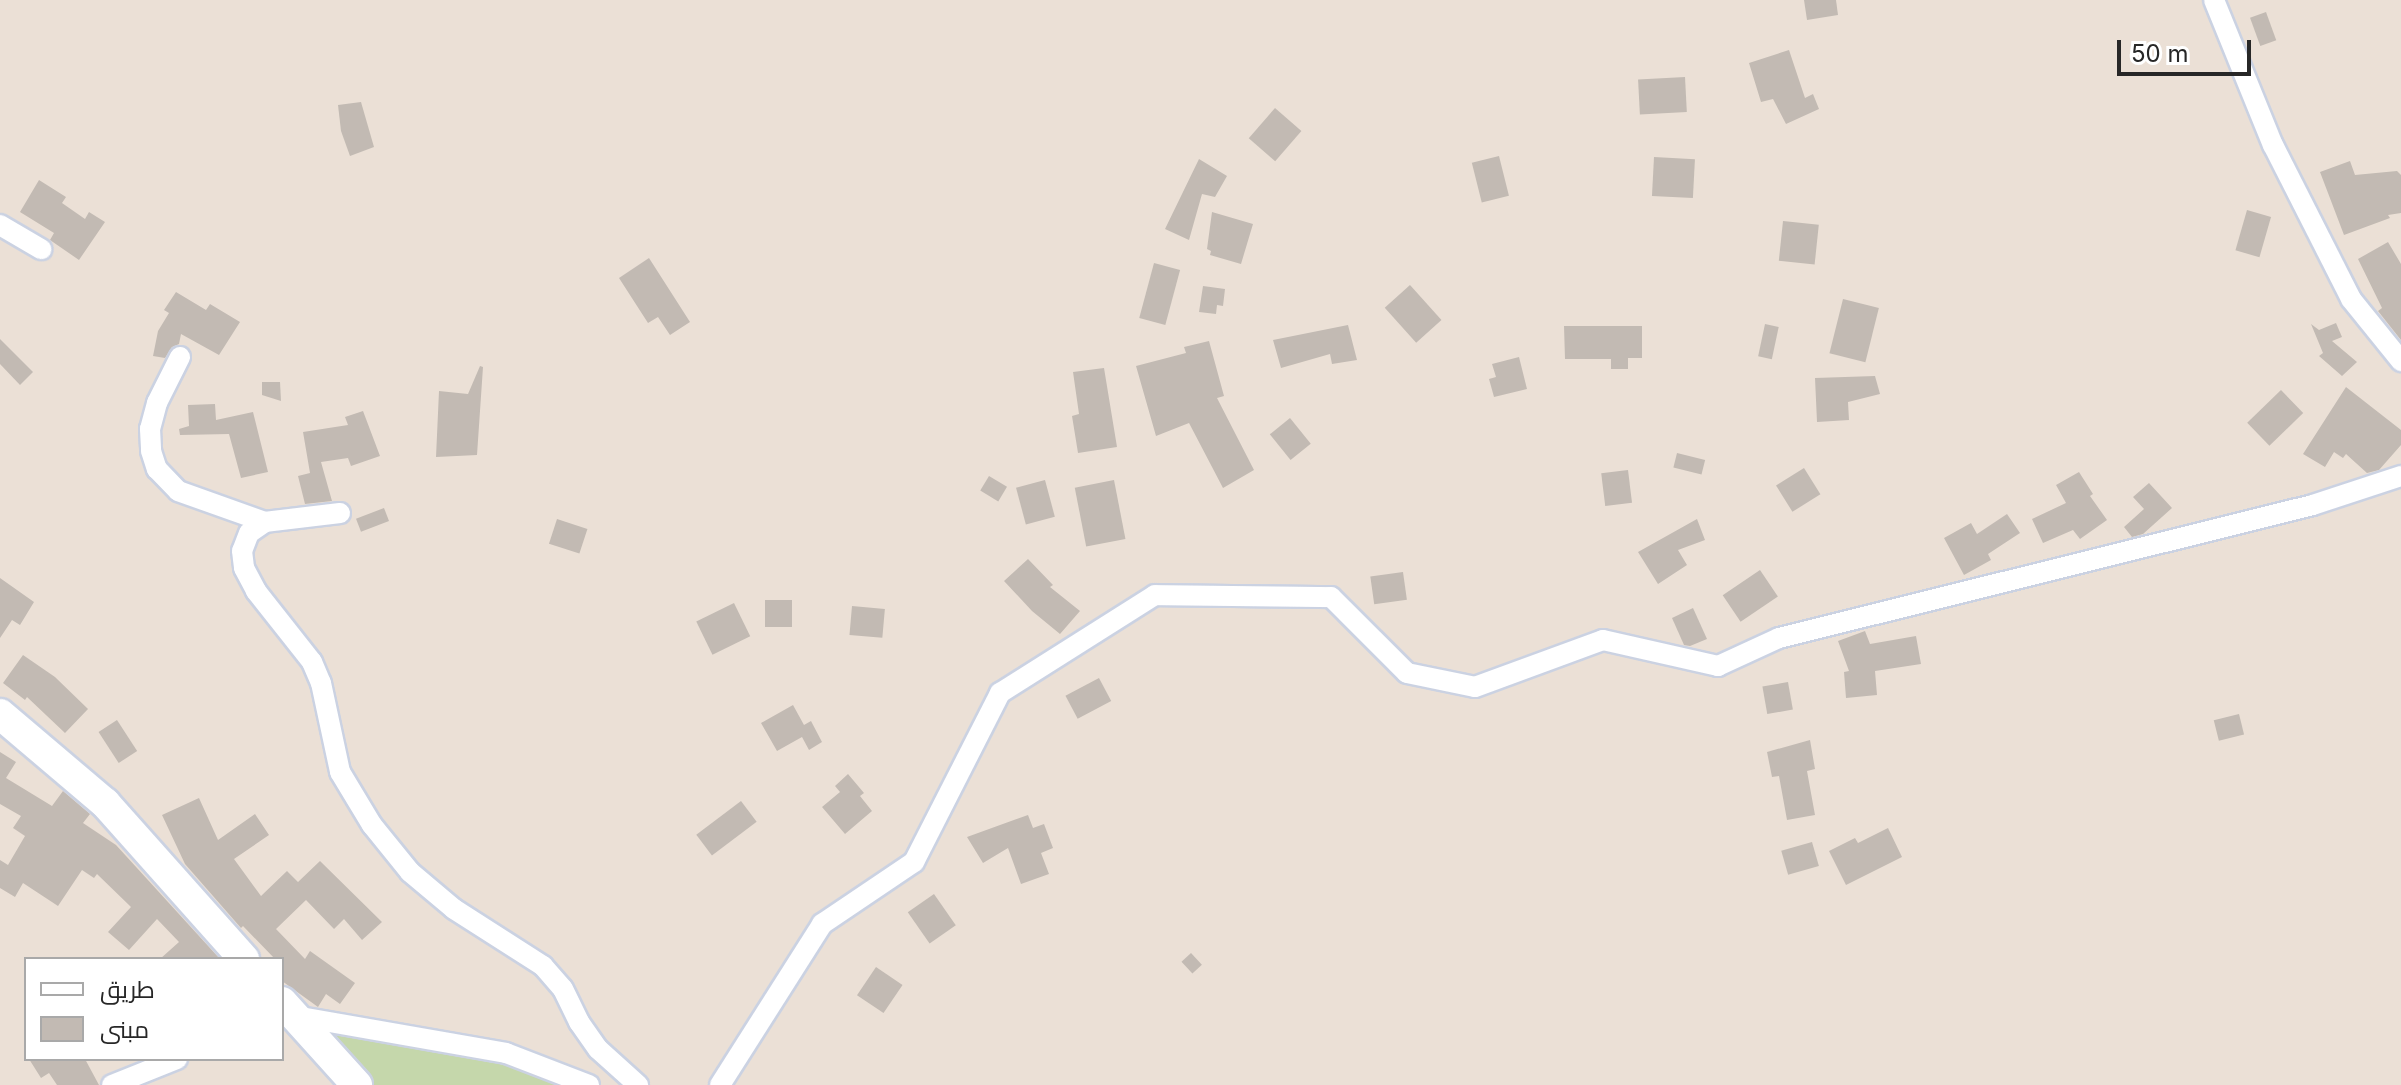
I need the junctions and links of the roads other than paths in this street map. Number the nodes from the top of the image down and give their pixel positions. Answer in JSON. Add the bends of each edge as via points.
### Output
{"nodes":[{"id":1,"x":2214,"y":0,"type":"edge"},
{"id":2,"x":0,"y":225,"type":"edge"},
{"id":3,"x":41,"y":249,"type":"dead end"},
{"id":4,"x":180,"y":357,"type":"dead end"},
{"id":5,"x":2401,"y":361,"type":"edge"},
{"id":6,"x":2401,"y":476,"type":"edge"},
{"id":7,"x":340,"y":513,"type":"dead end"},
{"id":8,"x":265,"y":522,"type":"junction"},
{"id":9,"x":0,"y":714,"type":"edge"},
{"id":10,"x":242,"y":957,"type":"edge"},
{"id":11,"x":285,"y":1006,"type":"edge"},
{"id":12,"x":172,"y":1061,"type":"edge"},
{"id":13,"x":570,"y":1080,"type":"edge"},
{"id":14,"x":112,"y":1085,"type":"edge"},
{"id":15,"x":357,"y":1085,"type":"edge"},
{"id":16,"x":589,"y":1085,"type":"edge"},
{"id":17,"x":638,"y":1085,"type":"edge"},
{"id":18,"x":720,"y":1085,"type":"edge"}],
"edges":[{"from":1,"to":5,"type":"street","via":[[2273,145],[2351,299]]},
{"from":2,"to":3,"type":"street"},
{"from":4,"to":8,"type":"street","via":[[150,429],[157,469],[178,491]]},
{"from":6,"to":18,"type":"street","via":[[2313,505],[1779,638],[1718,666],[1603,640],[1475,687],[1407,673],[1331,597],[1155,595],[1000,693],[914,862],[822,924]]},
{"from":7,"to":8,"type":"street"},
{"from":8,"to":17,"type":"street","via":[[249,533],[242,551],[244,568],[312,662],[340,772],[353,798],[393,853],[433,893],[552,975],[586,1034]]},
{"from":9,"to":10,"type":"street","via":[[105,803]]},
{"from":11,"to":13,"type":"street","via":[[527,1059]]},
{"from":11,"to":15,"type":"street"},
{"from":12,"to":14,"type":"street"},
{"from":13,"to":16,"type":"street"}]}
